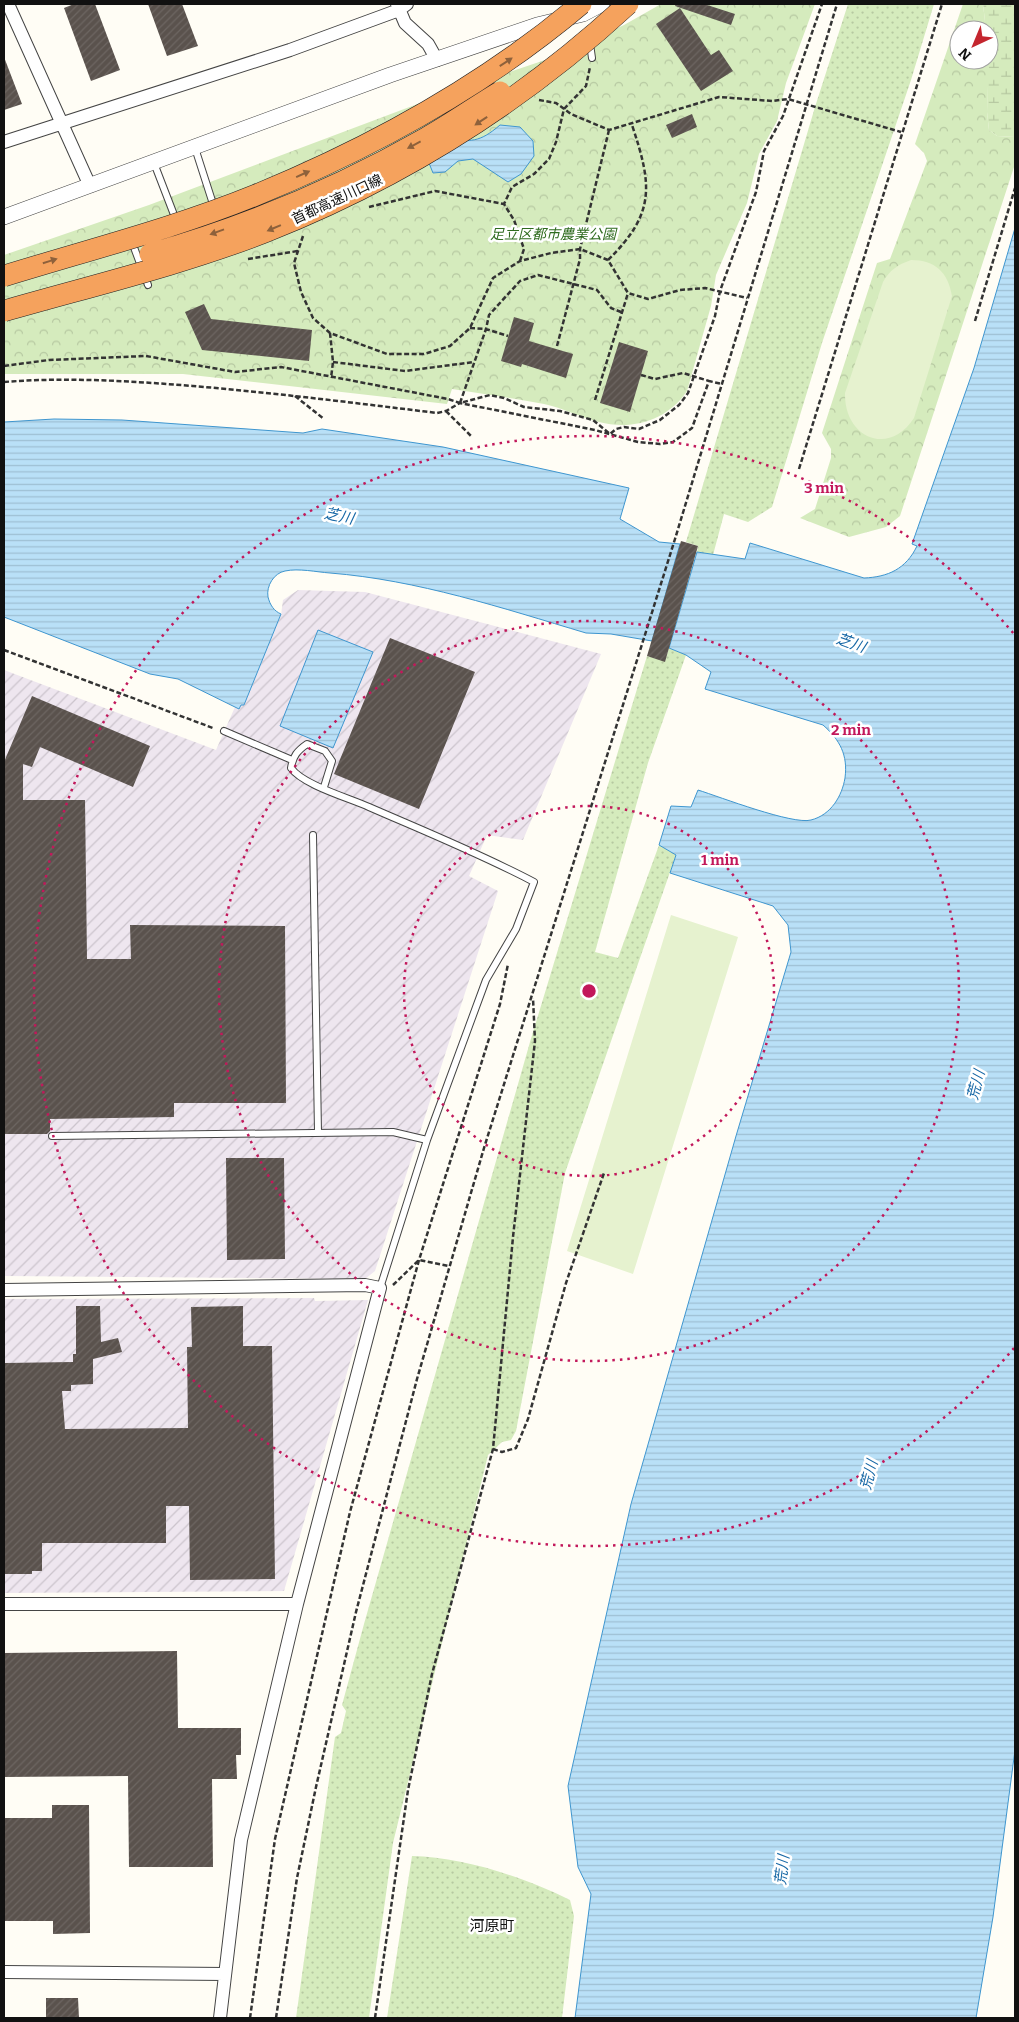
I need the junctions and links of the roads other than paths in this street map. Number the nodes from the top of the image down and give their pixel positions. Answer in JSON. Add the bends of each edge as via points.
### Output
{"nodes":[{"id":1,"x":8,"y":4,"type":"edge"},
{"id":2,"x":602,"y":4,"type":"edge"},
{"id":3,"x":609,"y":4,"type":"edge"},
{"id":4,"x":628,"y":4,"type":"edge"},
{"id":5,"x":401,"y":6,"type":"edge"},
{"id":6,"x":581,"y":11,"type":"edge"},
{"id":7,"x":587,"y":30,"type":"dead end"},
{"id":8,"x":592,"y":58,"type":"road end"},
{"id":9,"x":438,"y":60,"type":"junction"},
{"id":10,"x":62,"y":121,"type":"junction"},
{"id":11,"x":4,"y":142,"type":"edge"},
{"id":12,"x":195,"y":148,"type":"junction"},
{"id":13,"x":154,"y":163,"type":"junction"},
{"id":14,"x":90,"y":186,"type":"junction"},
{"id":15,"x":4,"y":217,"type":"edge"},
{"id":16,"x":175,"y":221,"type":"junction"},
{"id":17,"x":4,"y":276,"type":"edge"},
{"id":18,"x":148,"y":285,"type":"dead end"},
{"id":19,"x":4,"y":297,"type":"edge"},
{"id":20,"x":4,"y":311,"type":"edge"},
{"id":21,"x":224,"y":732,"type":"road end"},
{"id":22,"x":292,"y":760,"type":"junction"},
{"id":23,"x":324,"y":788,"type":"junction"},
{"id":24,"x":314,"y":835,"type":"dead end"},
{"id":25,"x":318,"y":1132,"type":"junction"},
{"id":26,"x":52,"y":1136,"type":"dead end"},
{"id":27,"x":427,"y":1140,"type":"junction"},
{"id":28,"x":385,"y":1288,"type":"junction"},
{"id":29,"x":4,"y":1290,"type":"edge"},
{"id":30,"x":4,"y":1604,"type":"edge"},
{"id":31,"x":296,"y":1604,"type":"junction"},
{"id":32,"x":4,"y":1972,"type":"edge"},
{"id":33,"x":225,"y":1974,"type":"junction"},
{"id":34,"x":220,"y":2018,"type":"edge"}],
"edges":[{"from":1,"to":10,"type":"street"},
{"from":2,"to":6,"type":"street"},
{"from":3,"to":19,"type":"highway","one_way":true,"bridge":true,"via":[[504,89],[381,162],[248,221],[168,249]]},
{"from":4,"to":20,"type":"highway","name":"首都高速川口線","one_way":true,"bridge":true,"via":[[507,104],[462,134],[353,193],[264,232],[192,257]]},
{"from":5,"to":9,"type":"street","via":[[406,23],[428,44]]},
{"from":5,"to":10,"type":"street","via":[[290,50]]},
{"from":6,"to":9,"type":"street"},
{"from":17,"to":6,"type":"highway","one_way":true,"bridge":true,"via":[[255,195],[322,165],[388,134],[472,84]]},
{"from":7,"to":8,"type":"lane"},
{"from":9,"to":12,"type":"street"},
{"from":10,"to":11,"type":"street"},
{"from":10,"to":14,"type":"street"},
{"from":12,"to":13,"type":"street"},
{"from":12,"to":16,"type":"lane","via":[[216,206]]},
{"from":13,"to":14,"type":"street"},
{"from":13,"to":16,"type":"lane"},
{"from":14,"to":15,"type":"street"},
{"from":16,"to":18,"type":"lane","via":[[139,232],[133,237]]},
{"from":21,"to":22,"type":"lane"},
{"from":22,"to":23,"type":"lane","via":[[291,768],[296,774]]},
{"from":22,"to":23,"type":"lane","via":[[297,751],[307,744],[324,750],[332,761]]},
{"from":23,"to":27,"type":"lane","via":[[478,854],[534,882],[516,929],[486,980]]},
{"from":24,"to":25,"type":"lane"},
{"from":25,"to":26,"type":"lane"},
{"from":25,"to":27,"type":"lane","via":[[393,1132]]},
{"from":27,"to":28,"type":"lane"},
{"from":28,"to":29,"type":"street","via":[[364,1285]]},
{"from":28,"to":31,"type":"street"},
{"from":30,"to":31,"type":"street"},
{"from":31,"to":33,"type":"street","via":[[241,1840]]},
{"from":32,"to":33,"type":"street"},
{"from":33,"to":34,"type":"street"}]}
